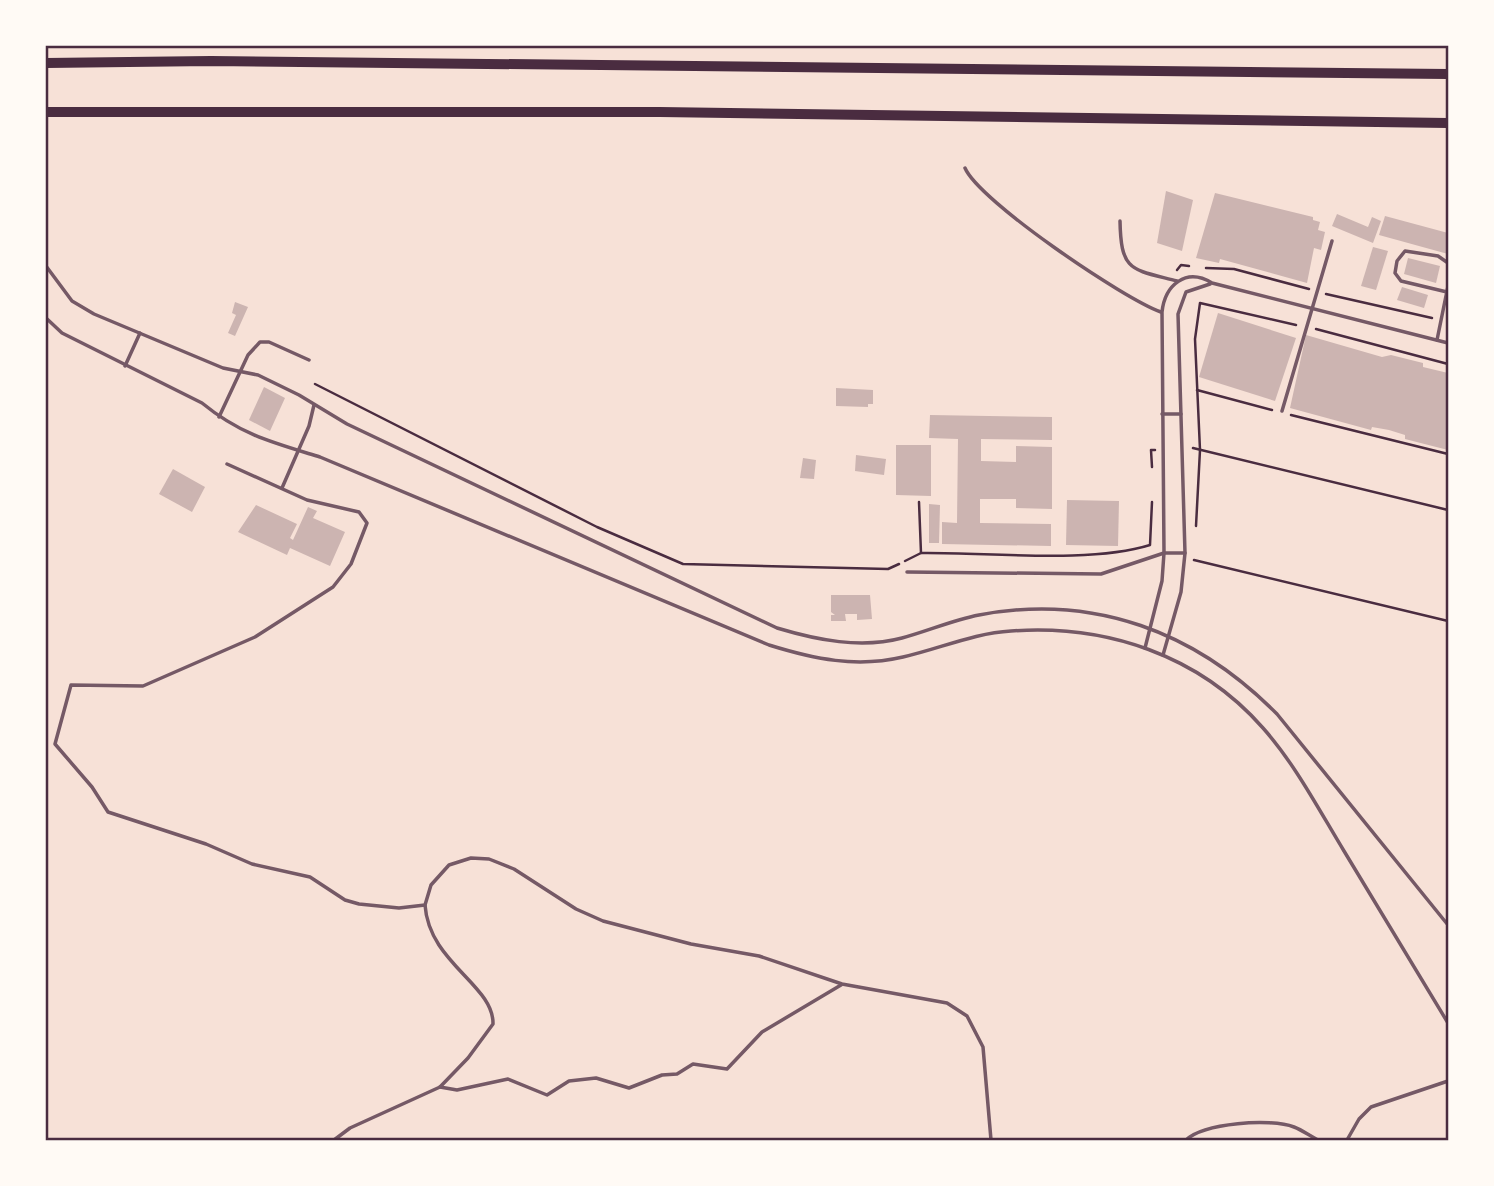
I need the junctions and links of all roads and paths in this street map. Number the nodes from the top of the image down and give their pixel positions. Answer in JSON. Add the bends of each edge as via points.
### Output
{"nodes":[{"id":1,"x":46,"y":63,"type":"edge"},
{"id":2,"x":1448,"y":74,"type":"edge"},
{"id":3,"x":46,"y":112,"type":"edge"},
{"id":4,"x":1448,"y":123,"type":"edge"},
{"id":5,"x":965,"y":168,"type":"dead end"},
{"id":6,"x":1120,"y":221,"type":"dead end"},
{"id":7,"x":1332,"y":241,"type":"dead end"},
{"id":8,"x":1448,"y":263,"type":"edge"},
{"id":9,"x":46,"y":266,"type":"edge"},
{"id":10,"x":1168,"y":278,"type":"junction"},
{"id":11,"x":1177,"y":281,"type":"junction"},
{"id":12,"x":1212,"y":283,"type":"junction"},
{"id":13,"x":1448,"y":286,"type":"edge"},
{"id":14,"x":1317,"y":291,"type":"junction"},
{"id":15,"x":1447,"y":292,"type":"edge"},
{"id":16,"x":1311,"y":309,"type":"junction"},
{"id":17,"x":1162,"y":312,"type":"junction"},
{"id":18,"x":46,"y":318,"type":"edge"},
{"id":19,"x":1441,"y":320,"type":"junction"},
{"id":20,"x":1306,"y":327,"type":"junction"},
{"id":21,"x":140,"y":333,"type":"junction"},
{"id":22,"x":1437,"y":340,"type":"junction"},
{"id":23,"x":1448,"y":343,"type":"edge"},
{"id":24,"x":309,"y":360,"type":"dead end"},
{"id":25,"x":1448,"y":363,"type":"edge"},
{"id":26,"x":125,"y":366,"type":"junction"},
{"id":27,"x":239,"y":371,"type":"junction"},
{"id":28,"x":315,"y":384,"type":"dead end"},
{"id":29,"x":1197,"y":390,"type":"junction"},
{"id":30,"x":314,"y":405,"type":"junction"},
{"id":31,"x":1273,"y":410,"type":"dead end"},
{"id":32,"x":1284,"y":412,"type":"joint"},
{"id":33,"x":1162,"y":414,"type":"junction"},
{"id":34,"x":1181,"y":414,"type":"junction"},
{"id":35,"x":219,"y":417,"type":"junction"},
{"id":36,"x":1152,"y":442,"type":"dead end"},
{"id":37,"x":1183,"y":449,"type":"junction"},
{"id":38,"x":299,"y":450,"type":"junction"},
{"id":39,"x":1151,"y":450,"type":"junction"},
{"id":40,"x":1162,"y":450,"type":"junction"},
{"id":41,"x":1200,"y":450,"type":"junction"},
{"id":42,"x":1448,"y":454,"type":"edge"},
{"id":43,"x":227,"y":464,"type":"dead end"},
{"id":44,"x":1152,"y":475,"type":"dead end"},
{"id":45,"x":282,"y":489,"type":"junction"},
{"id":46,"x":1152,"y":499,"type":"dead end"},
{"id":47,"x":919,"y":502,"type":"dead end"},
{"id":48,"x":1448,"y":510,"type":"edge"},
{"id":49,"x":1196,"y":526,"type":"dead end"},
{"id":50,"x":1195,"y":550,"type":"dead end"},
{"id":51,"x":1185,"y":552,"type":"junction"},
{"id":52,"x":921,"y":553,"type":"junction"},
{"id":53,"x":1164,"y":553,"type":"junction"},
{"id":54,"x":1194,"y":560,"type":"junction"},
{"id":55,"x":1194,"y":568,"type":"dead end"},
{"id":56,"x":907,"y":572,"type":"dead end"},
{"id":57,"x":1448,"y":621,"type":"edge"},
{"id":58,"x":1150,"y":628,"type":"junction"},
{"id":59,"x":1169,"y":635,"type":"junction"},
{"id":60,"x":1144,"y":648,"type":"junction"},
{"id":61,"x":1163,"y":655,"type":"junction"},
{"id":62,"x":425,"y":905,"type":"junction"},
{"id":63,"x":1448,"y":925,"type":"edge"},
{"id":64,"x":842,"y":984,"type":"junction"},
{"id":65,"x":1448,"y":1023,"type":"edge"},
{"id":66,"x":1448,"y":1081,"type":"edge"},
{"id":67,"x":440,"y":1087,"type":"junction"},
{"id":68,"x":334,"y":1140,"type":"edge"},
{"id":69,"x":991,"y":1140,"type":"edge"},
{"id":70,"x":1186,"y":1140,"type":"edge"},
{"id":71,"x":1318,"y":1140,"type":"edge"},
{"id":72,"x":1347,"y":1140,"type":"edge"}],
"edges":[{"from":1,"to":2,"type":"main road"},
{"from":3,"to":4,"type":"main road","via":[[660,112]]},
{"from":5,"to":17,"type":"lane","via":[[977,188],[1034,231],[1112,287]]},
{"from":6,"to":10,"type":"lane","via":[[1124,260],[1136,269]]},
{"from":7,"to":14,"type":"lane"},
{"from":8,"to":15,"type":"lane","via":[[1405,251],[1395,273],[1401,281]]},
{"from":9,"to":21,"type":"lane","via":[[72,301]]},
{"from":10,"to":11,"type":"lane"},
{"from":10,"to":14,"type":"path","via":[[1181,265],[1234,269]]},
{"from":11,"to":12,"type":"lane","via":[[1201,277]]},
{"from":11,"to":17,"type":"lane","via":[[1168,291]]},
{"from":12,"to":16,"type":"lane"},
{"from":12,"to":34,"type":"lane","via":[[1191,288],[1178,314]]},
{"from":13,"to":15,"type":"lane"},
{"from":14,"to":16,"type":"lane"},
{"from":14,"to":19,"type":"path"},
{"from":15,"to":19,"type":"lane"},
{"from":16,"to":20,"type":"lane"},
{"from":16,"to":22,"type":"lane"},
{"from":17,"to":33,"type":"lane"},
{"from":18,"to":26,"type":"lane","via":[[62,333]]},
{"from":19,"to":22,"type":"lane"},
{"from":20,"to":25,"type":"path"},
{"from":20,"to":29,"type":"path","via":[[1200,303],[1195,339]]},
{"from":20,"to":32,"type":"lane"},
{"from":21,"to":26,"type":"lane"},
{"from":21,"to":27,"type":"lane"},
{"from":22,"to":23,"type":"lane"},
{"from":24,"to":27,"type":"lane","via":[[260,342]]},
{"from":26,"to":35,"type":"lane","via":[[202,403]]},
{"from":27,"to":30,"type":"lane","via":[[258,375]]},
{"from":27,"to":35,"type":"lane"},
{"from":28,"to":52,"type":"path","via":[[597,527],[682,564],[888,569]]},
{"from":29,"to":31,"type":"path"},
{"from":29,"to":41,"type":"path"},
{"from":30,"to":38,"type":"lane"},
{"from":30,"to":58,"type":"lane","via":[[735,610],[812,639],[900,639],[974,616],[1045,608]]},
{"from":32,"to":42,"type":"path"},
{"from":33,"to":34,"type":"lane"},
{"from":33,"to":40,"type":"lane"},
{"from":34,"to":37,"type":"lane"},
{"from":35,"to":38,"type":"lane","via":[[263,440]]},
{"from":36,"to":39,"type":"path"},
{"from":37,"to":41,"type":"path"},
{"from":37,"to":51,"type":"lane"},
{"from":38,"to":45,"type":"lane"},
{"from":38,"to":60,"type":"lane","via":[[727,629],[803,656],[869,663],[974,637],[1045,628],[1089,633]]},
{"from":39,"to":40,"type":"path"},
{"from":39,"to":44,"type":"path"},
{"from":40,"to":53,"type":"lane"},
{"from":41,"to":48,"type":"path"},
{"from":41,"to":49,"type":"path"},
{"from":43,"to":45,"type":"lane"},
{"from":45,"to":62,"type":"lane","via":[[359,512],[367,523],[351,564],[333,586],[255,637],[143,686],[71,685],[55,744],[108,812],[123,819],[206,844],[253,864],[310,877],[359,904]]},
{"from":46,"to":52,"type":"path","via":[[1150,545],[1137,549],[1063,554]]},
{"from":47,"to":52,"type":"path"},
{"from":50,"to":54,"type":"path"},
{"from":51,"to":53,"type":"lane"},
{"from":51,"to":59,"type":"lane"},
{"from":53,"to":56,"type":"lane","via":[[1101,574]]},
{"from":53,"to":58,"type":"lane"},
{"from":54,"to":55,"type":"path"},
{"from":54,"to":57,"type":"path"},
{"from":58,"to":59,"type":"lane"},
{"from":58,"to":60,"type":"lane"},
{"from":59,"to":61,"type":"lane"},
{"from":59,"to":63,"type":"lane","via":[[1222,665],[1277,714]]},
{"from":60,"to":61,"type":"lane"},
{"from":61,"to":65,"type":"lane","via":[[1234,698],[1275,743]]},
{"from":62,"to":64,"type":"lane","via":[[431,885],[449,865],[489,859],[603,921],[759,956]]},
{"from":62,"to":67,"type":"lane","via":[[433,940],[489,1004],[493,1015],[491,1029]]},
{"from":64,"to":67,"type":"lane","via":[[762,1032],[727,1069],[693,1064],[677,1074],[629,1088],[596,1078],[569,1082],[547,1095],[509,1079],[457,1090]]},
{"from":64,"to":69,"type":"lane","via":[[947,1003],[967,1016],[983,1047]]},
{"from":66,"to":72,"type":"lane","via":[[1371,1107]]},
{"from":67,"to":68,"type":"lane","via":[[350,1128]]},
{"from":70,"to":71,"type":"lane","via":[[1209,1128],[1279,1124]]}]}
